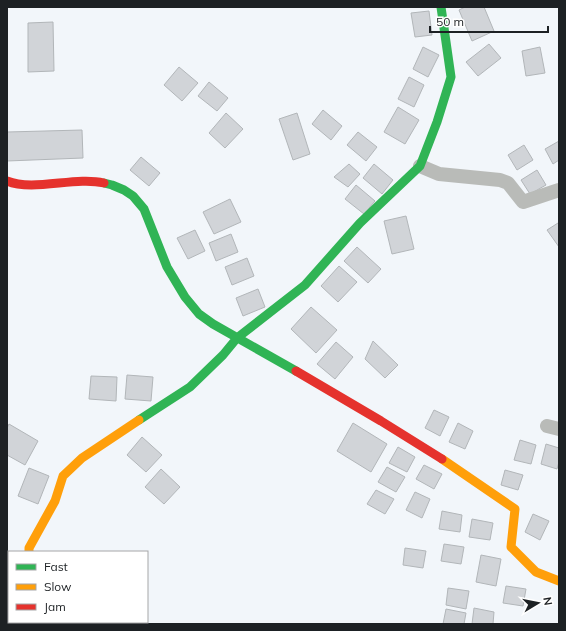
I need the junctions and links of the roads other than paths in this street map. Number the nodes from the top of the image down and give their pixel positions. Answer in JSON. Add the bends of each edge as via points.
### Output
{"nodes":[{"id":1,"x":441,"y":7,"type":"edge"},
{"id":2,"x":420,"y":166,"type":"junction"},
{"id":3,"x":7,"y":181,"type":"edge"},
{"id":4,"x":557,"y":195,"type":"edge"},
{"id":5,"x":237,"y":338,"type":"junction"},
{"id":6,"x":29,"y":551,"type":"edge"},
{"id":7,"x":559,"y":581,"type":"edge"}],
"edges":[{"from":1,"to":2,"type":"street","via":[[451,77]]},
{"from":2,"to":4,"type":"street","via":[[439,174],[500,180],[508,183],[523,202]]},
{"from":2,"to":5,"type":"street","via":[[360,223],[305,285]]},
{"from":3,"to":5,"type":"street","via":[[32,185],[90,181],[107,183],[123,189],[140,202],[151,219],[159,248],[185,297],[205,320]]},
{"from":5,"to":6,"type":"street","via":[[190,387],[82,458],[63,476],[54,501]]},
{"from":5,"to":7,"type":"street","via":[[297,370],[404,434],[515,509],[511,547],[536,572]]}]}
